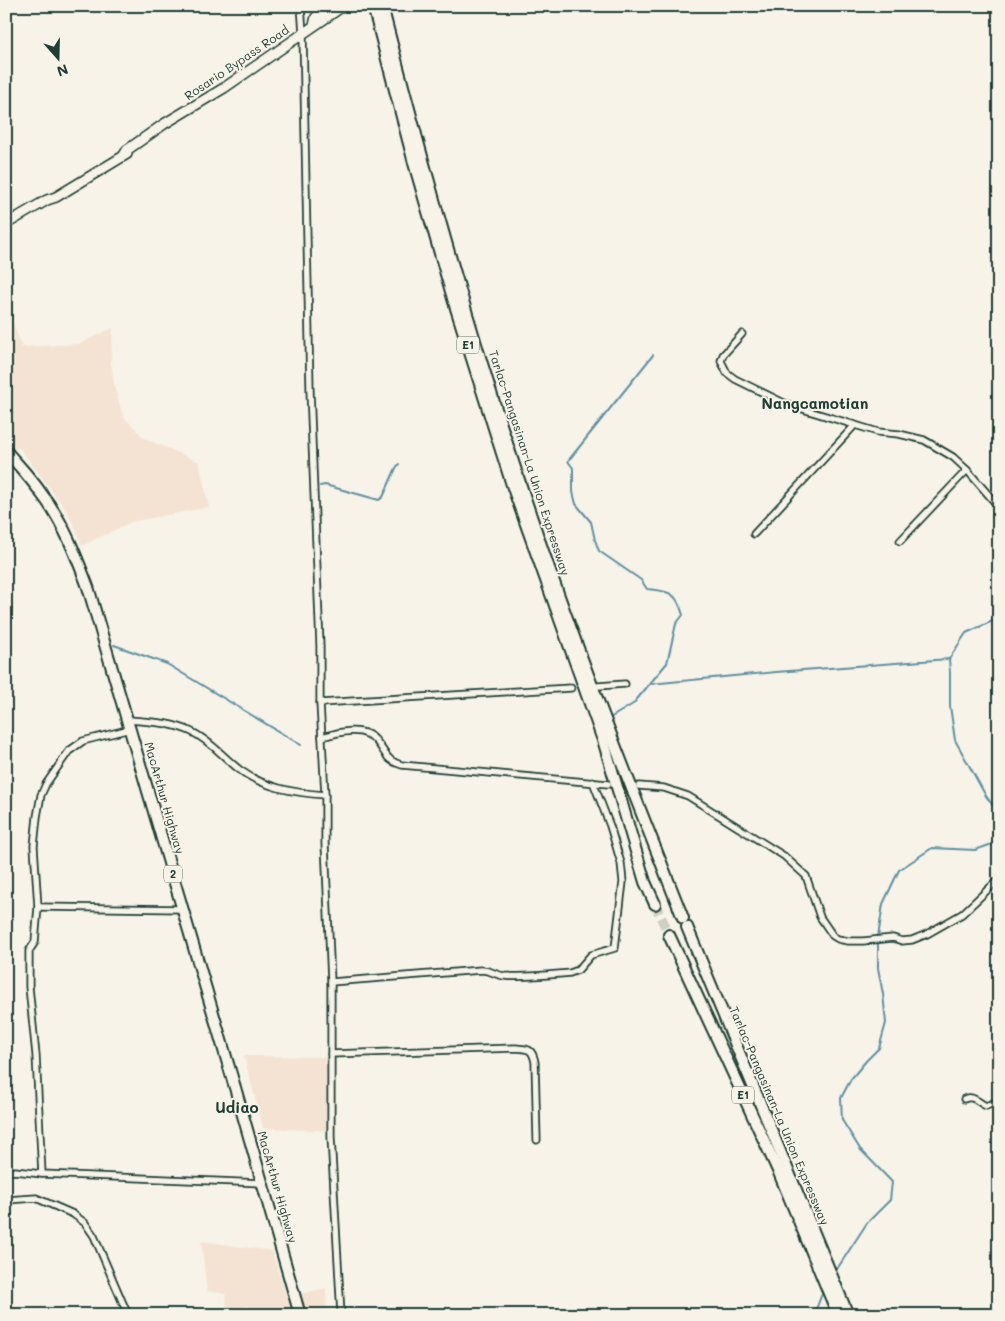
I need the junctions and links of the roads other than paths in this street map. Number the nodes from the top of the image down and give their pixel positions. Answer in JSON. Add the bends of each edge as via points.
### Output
{"nodes":[{"id":1,"x":302,"y":6,"type":"edge"},
{"id":2,"x":332,"y":6,"type":"edge"},
{"id":3,"x":343,"y":6,"type":"edge"},
{"id":4,"x":373,"y":6,"type":"edge"},
{"id":5,"x":382,"y":6,"type":"edge"},
{"id":6,"x":314,"y":25,"type":"junction"},
{"id":7,"x":304,"y":32,"type":"junction"},
{"id":8,"x":56,"y":197,"type":"junction"},
{"id":9,"x":6,"y":224,"type":"edge"},
{"id":10,"x":6,"y":230,"type":"edge"},
{"id":11,"x":742,"y":334,"type":"dead end"},
{"id":12,"x":855,"y":425,"type":"junction"},
{"id":13,"x":6,"y":450,"type":"edge"},
{"id":14,"x":967,"y":470,"type":"junction"},
{"id":15,"x":999,"y":507,"type":"edge"},
{"id":16,"x":754,"y":534,"type":"dead end"},
{"id":17,"x":900,"y":540,"type":"dead end"},
{"id":18,"x":625,"y":684,"type":"dead end"},
{"id":19,"x":598,"y":686,"type":"dead end"},
{"id":20,"x":571,"y":688,"type":"dead end"},
{"id":21,"x":320,"y":703,"type":"junction"},
{"id":22,"x":129,"y":725,"type":"junction"},
{"id":23,"x":322,"y":737,"type":"junction"},
{"id":24,"x":593,"y":782,"type":"junction"},
{"id":25,"x":608,"y":784,"type":"dead end"},
{"id":26,"x":639,"y":786,"type":"dead end"},
{"id":27,"x":325,"y":795,"type":"junction"},
{"id":28,"x":999,"y":879,"type":"edge"},
{"id":29,"x":655,"y":904,"type":"tunnel mouth"},
{"id":30,"x":38,"y":907,"type":"junction"},
{"id":31,"x":183,"y":909,"type":"junction"},
{"id":32,"x":669,"y":935,"type":"tunnel mouth"},
{"id":33,"x":331,"y":982,"type":"junction"},
{"id":34,"x":331,"y":1054,"type":"junction"},
{"id":35,"x":964,"y":1099,"type":"dead end"},
{"id":36,"x":999,"y":1101,"type":"edge"},
{"id":37,"x":537,"y":1140,"type":"dead end"},
{"id":38,"x":6,"y":1172,"type":"edge"},
{"id":39,"x":42,"y":1174,"type":"junction"},
{"id":40,"x":262,"y":1183,"type":"junction"},
{"id":41,"x":6,"y":1200,"type":"edge"},
{"id":42,"x":128,"y":1315,"type":"edge"},
{"id":43,"x":300,"y":1315,"type":"edge"},
{"id":44,"x":341,"y":1315,"type":"edge"},
{"id":45,"x":838,"y":1315,"type":"edge"},
{"id":46,"x":848,"y":1315,"type":"edge"}],
"edges":[{"from":1,"to":7,"type":"street"},
{"from":2,"to":6,"type":"main road","name":"Rosario Bypass Road","via":[[316,17]]},
{"from":3,"to":6,"type":"main road","name":"Rosario Bypass Road"},
{"from":4,"to":29,"type":"highway","name":"Tarlac-Pangasinan-La Union Expressway","number":"E1","via":[[454,302],[506,467],[604,743],[645,882]]},
{"from":5,"to":46,"type":"highway","name":"Tarlac-Pangasinan-La Union Expressway","number":"E1","via":[[421,157],[530,516],[623,768]]},
{"from":6,"to":7,"type":"main road","name":"Rosario Bypass Road"},
{"from":7,"to":8,"type":"main road","name":"Rosario Bypass Road","via":[[130,153]]},
{"from":7,"to":21,"type":"street","via":[[306,224]]},
{"from":8,"to":9,"type":"main road","name":"Rosario Bypass Road"},
{"from":8,"to":10,"type":"main road","name":"Rosario Bypass Road","via":[[50,204]]},
{"from":11,"to":12,"type":"street","via":[[723,355],[727,374],[784,403]]},
{"from":12,"to":14,"type":"street","via":[[924,440]]},
{"from":12,"to":16,"type":"street"},
{"from":13,"to":22,"type":"highway","name":"MacArthur Highway","number":"2","via":[[42,493],[76,556]]},
{"from":14,"to":15,"type":"street"},
{"from":14,"to":17,"type":"street"},
{"from":18,"to":19,"type":"street"},
{"from":20,"to":21,"type":"street"},
{"from":21,"to":23,"type":"street"},
{"from":22,"to":27,"type":"street","via":[[157,721],[190,731],[253,778],[285,789]]},
{"from":22,"to":30,"type":"street","via":[[84,741],[69,751],[43,789],[34,846]]},
{"from":22,"to":31,"type":"highway","name":"MacArthur Highway","number":"2"},
{"from":23,"to":24,"type":"street","via":[[352,731],[368,734],[388,759],[402,765]]},
{"from":23,"to":27,"type":"street"},
{"from":24,"to":25,"type":"street"},
{"from":24,"to":33,"type":"street","via":[[621,864],[623,882],[615,948],[591,955],[578,970],[570,973],[503,976],[481,970]]},
{"from":26,"to":28,"type":"street","via":[[664,788],[688,796],[784,856],[806,876],[820,917],[833,936],[848,941],[893,938],[902,941],[927,934],[962,914]]},
{"from":27,"to":33,"type":"street"},
{"from":30,"to":31,"type":"street"},
{"from":30,"to":39,"type":"street","via":[[35,942],[29,951],[29,987]]},
{"from":31,"to":40,"type":"highway","name":"MacArthur Highway","number":"2"},
{"from":32,"to":45,"type":"highway","name":"Tarlac-Pangasinan-La Union Expressway","number":"E1","via":[[780,1175]]},
{"from":33,"to":34,"type":"street"},
{"from":34,"to":37,"type":"street","via":[[529,1050],[535,1062]]},
{"from":34,"to":44,"type":"street","via":[[331,1137]]},
{"from":35,"to":36,"type":"street","via":[[974,1098],[988,1106]]},
{"from":38,"to":39,"type":"street"},
{"from":39,"to":40,"type":"street"},
{"from":40,"to":43,"type":"highway","name":"MacArthur Highway","number":"2"},
{"from":41,"to":42,"type":"street","via":[[36,1198],[73,1214],[85,1223],[94,1236]]}]}
